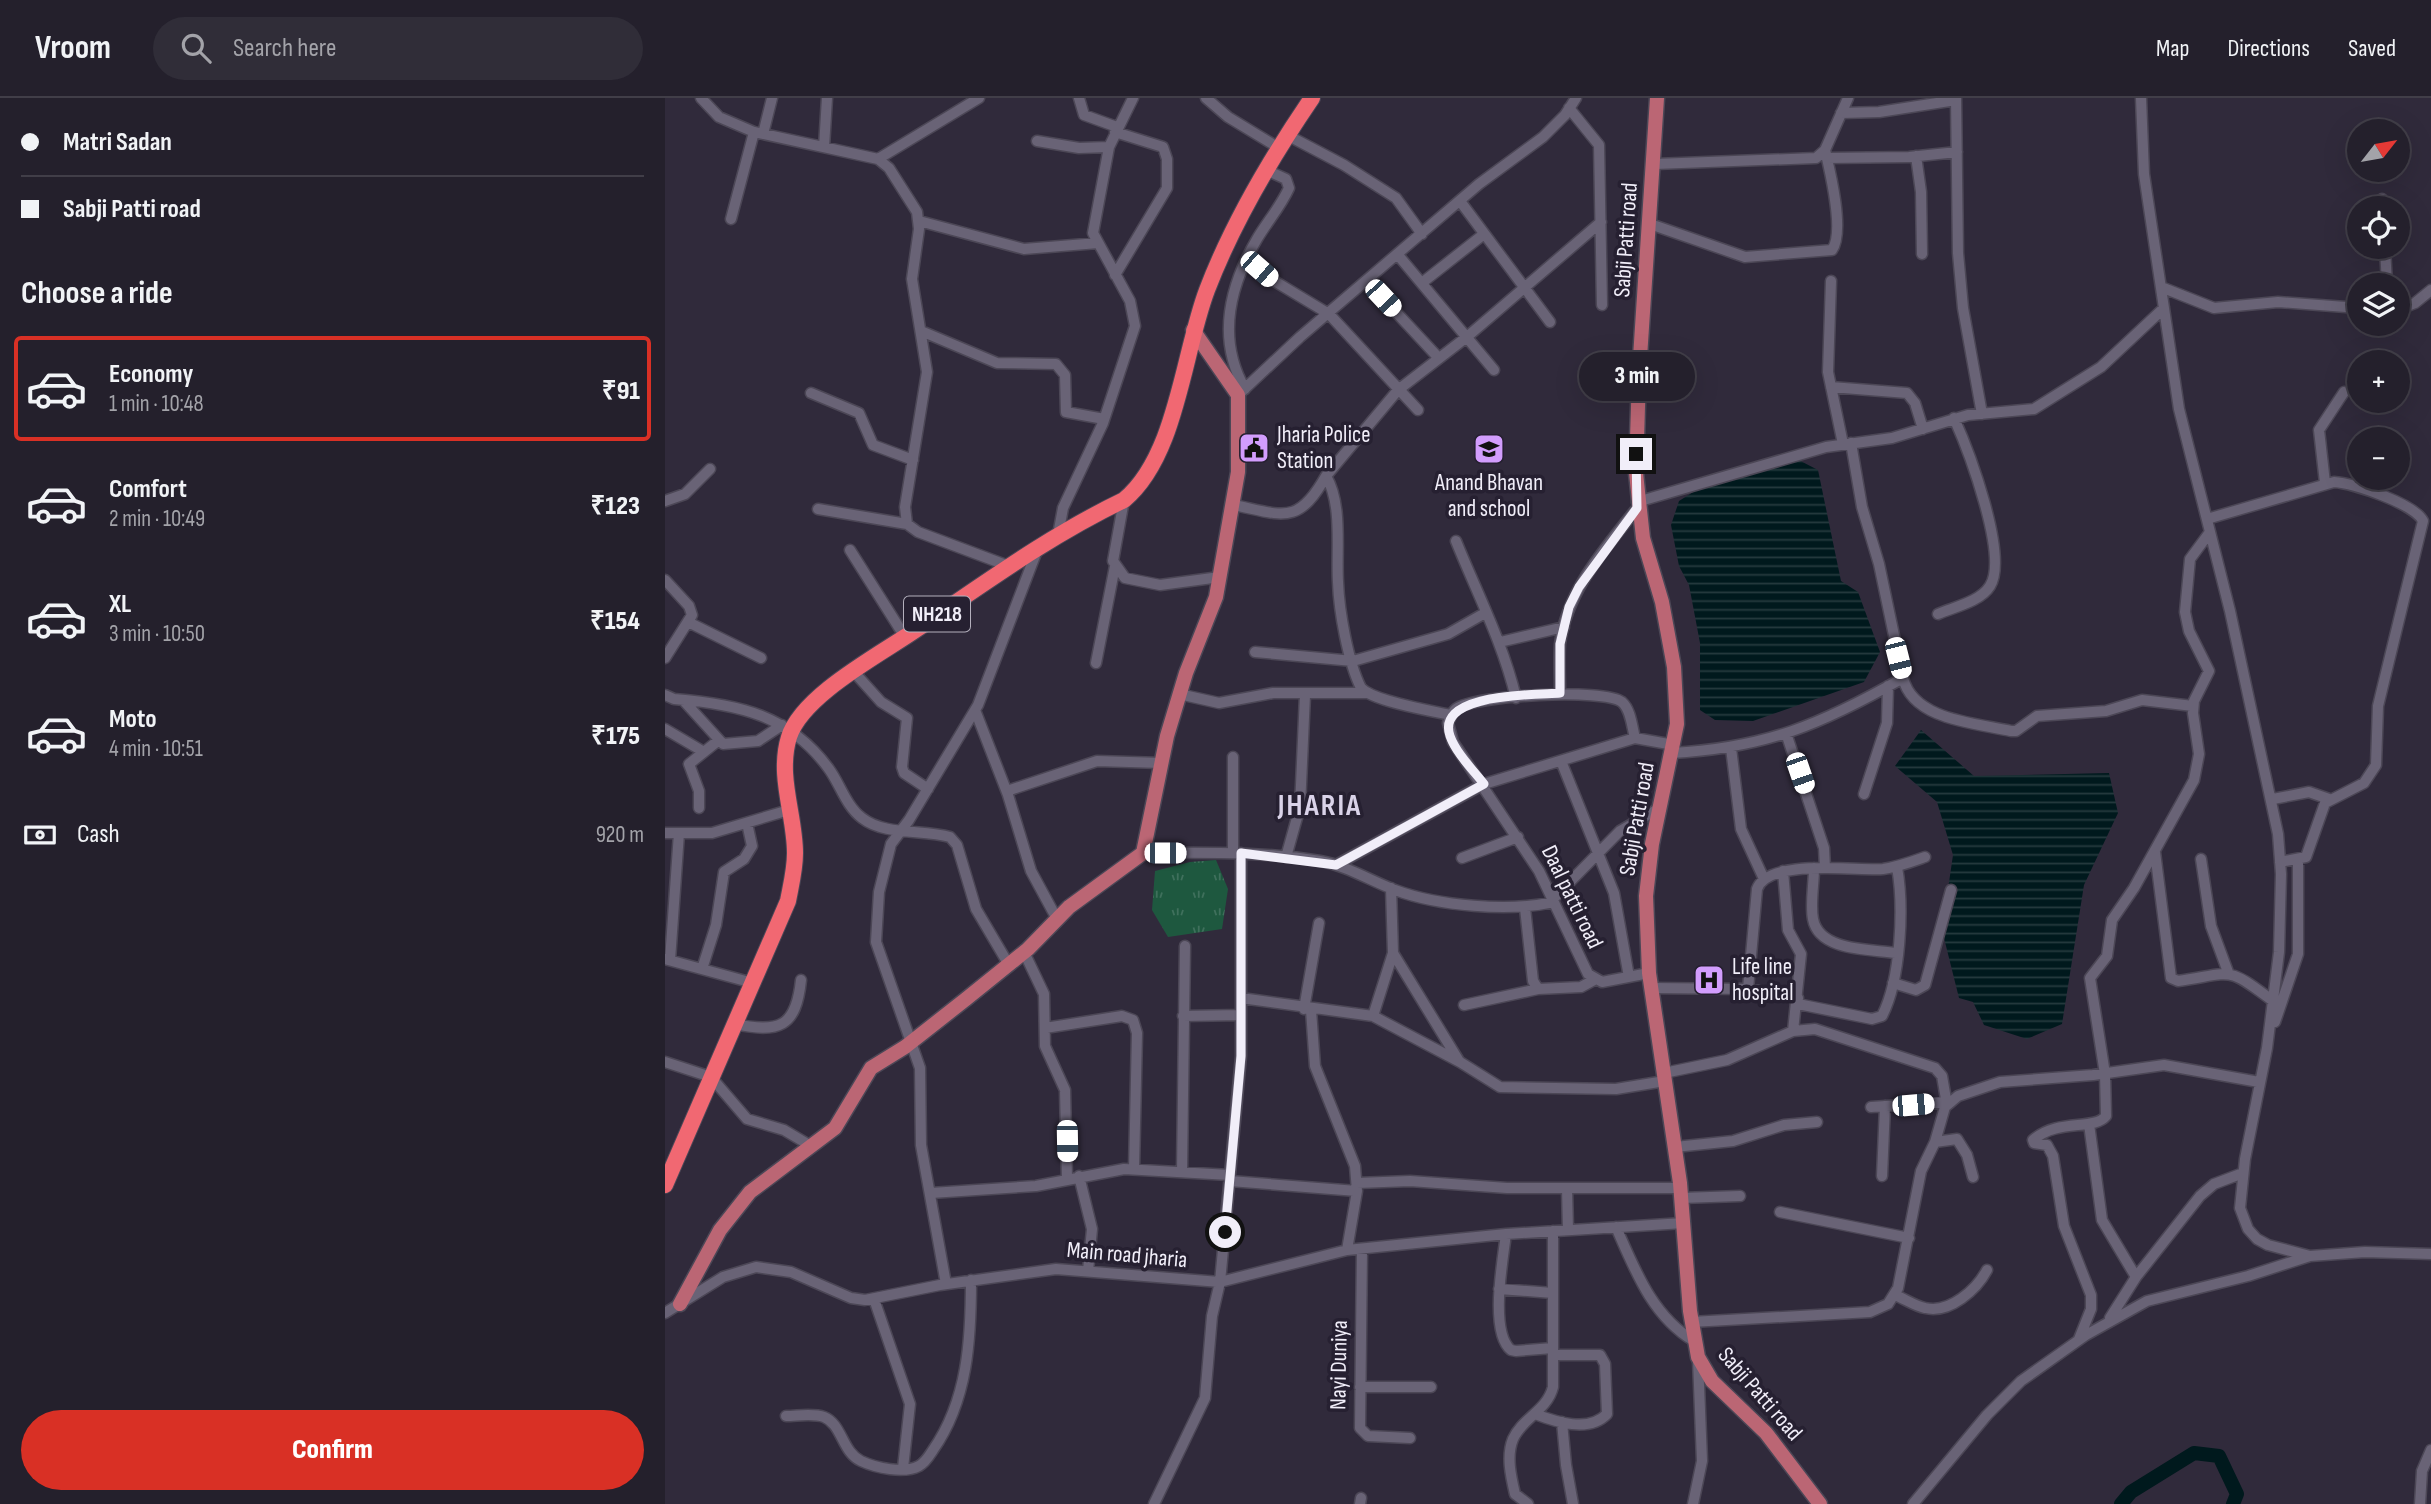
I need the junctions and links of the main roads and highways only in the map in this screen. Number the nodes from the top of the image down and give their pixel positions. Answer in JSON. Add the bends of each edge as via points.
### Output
{"nodes":[{"id":1,"x":1312,"y":98,"type":"edge"},
{"id":2,"x":1657,"y":98,"type":"edge"},
{"id":3,"x":1193,"y":330,"type":"junction"},
{"id":4,"x":665,"y":1185,"type":"edge"},
{"id":5,"x":680,"y":1304,"type":"road end"},
{"id":6,"x":1821,"y":1504,"type":"edge"}],
"edges":[{"from":1,"to":3,"type":"highway","number":"NH218","via":[[1266,170],[1225,248]]},
{"from":2,"to":6,"type":"main road","name":"Sabji Patti road","via":[[1635,436],[1637,505],[1674,667],[1677,723],[1658,809],[1646,896],[1649,973],[1681,1193],[1698,1357],[1712,1381],[1766,1433]]},
{"from":3,"to":4,"type":"highway","number":"NH218","via":[[1158,452],[1139,488],[1006,565],[854,672],[787,727],[793,879],[778,929]]},
{"from":3,"to":5,"type":"main road","via":[[1241,392],[1238,472],[1220,578],[1179,694],[1143,853],[1057,919],[1009,965],[871,1068],[835,1128],[750,1192],[720,1230]]}]}
